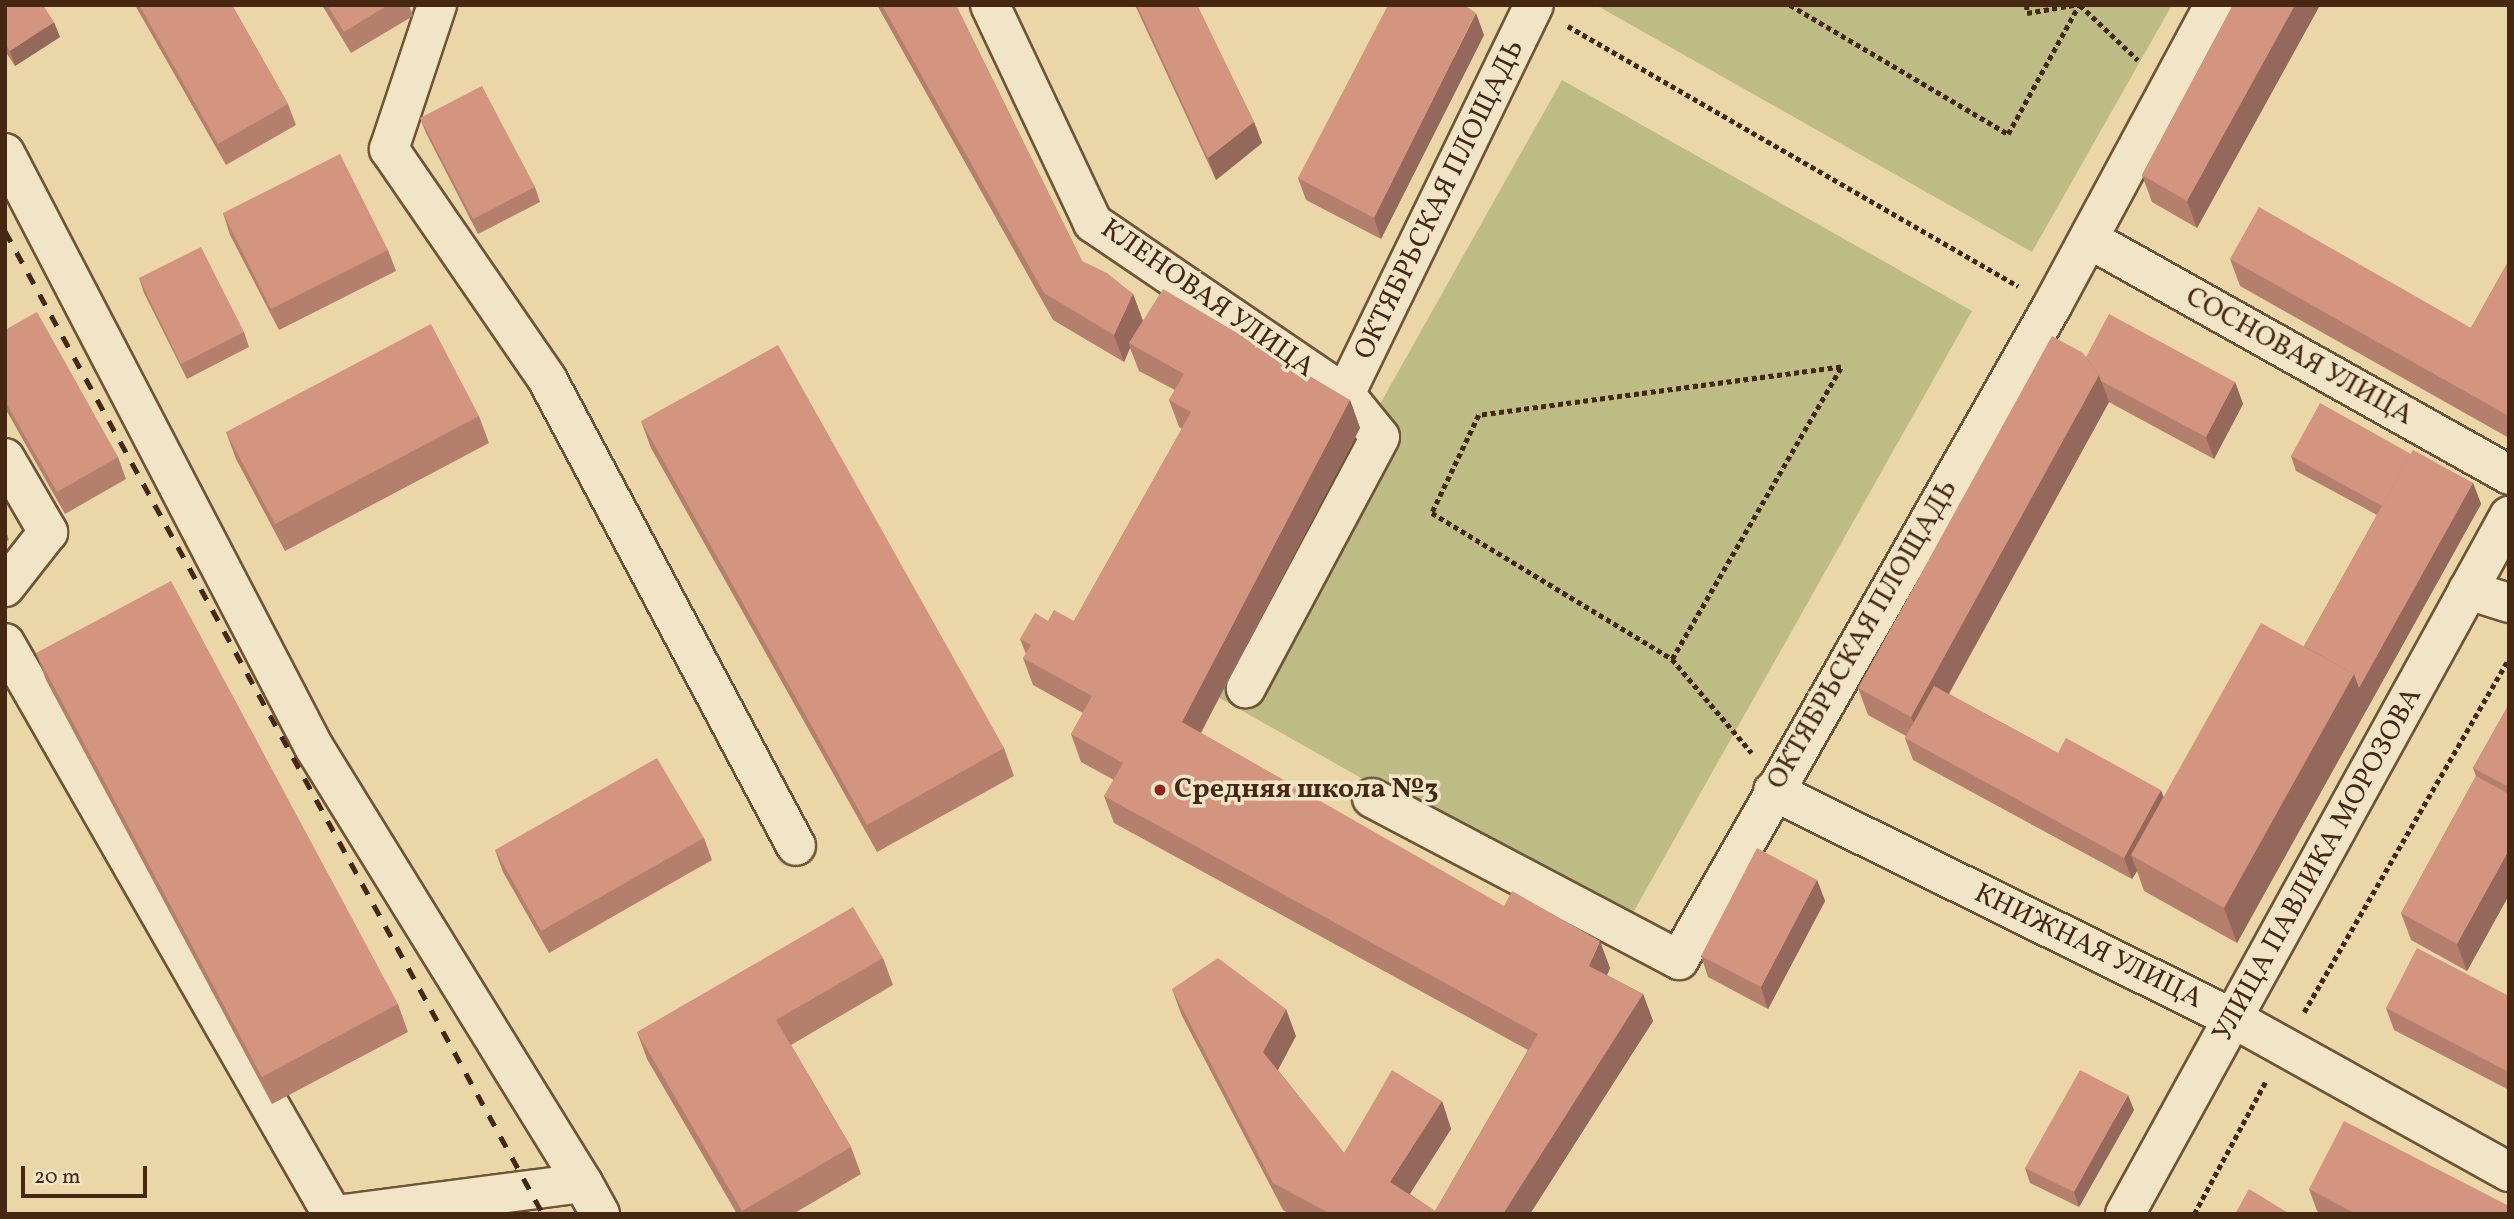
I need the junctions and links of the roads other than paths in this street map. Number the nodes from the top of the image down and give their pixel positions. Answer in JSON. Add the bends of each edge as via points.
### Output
{"nodes":[{"id":1,"x":437,"y":5,"type":"edge"},
{"id":2,"x":990,"y":5,"type":"edge"},
{"id":3,"x":2214,"y":5,"type":"edge"},
{"id":4,"x":1533,"y":6,"type":"edge"},
{"id":5,"x":5,"y":153,"type":"edge"},
{"id":6,"x":2089,"y":239,"type":"junction"},
{"id":7,"x":1345,"y":394,"type":"junction"},
{"id":8,"x":5,"y":458,"type":"edge"},
{"id":9,"x":2509,"y":475,"type":"edge"},
{"id":10,"x":2509,"y":516,"type":"edge"},
{"id":11,"x":5,"y":587,"type":"edge"},
{"id":12,"x":2468,"y":590,"type":"junction"},
{"id":13,"x":2509,"y":603,"type":"edge"},
{"id":14,"x":5,"y":643,"type":"edge"},
{"id":15,"x":1246,"y":688,"type":"dead end"},
{"id":16,"x":1775,"y":787,"type":"junction"},
{"id":17,"x":1372,"y":798,"type":"dead end"},
{"id":18,"x":796,"y":846,"type":"dead end"},
{"id":19,"x":2234,"y":1019,"type":"junction"},
{"id":20,"x":2509,"y":1172,"type":"edge"},
{"id":21,"x":592,"y":1199,"type":"edge"},
{"id":22,"x":332,"y":1214,"type":"edge"},
{"id":23,"x":344,"y":1214,"type":"edge"},
{"id":24,"x":2125,"y":1214,"type":"edge"}],
"edges":[{"from":1,"to":18,"type":"street","via":[[389,149],[547,379]]},
{"from":2,"to":7,"type":"street","name":"КЛЕНОВАЯ УЛИЦА","via":[[1093,223]]},
{"from":3,"to":6,"type":"street","name":"ОКТЯБРЬСКАЯ ПЛОЩАДЬ"},
{"from":4,"to":7,"type":"street","name":"ОКТЯБРЬСКАЯ ПЛОЩАДЬ"},
{"from":5,"to":21,"type":"street","via":[[314,747]]},
{"from":6,"to":9,"type":"street","name":"СОСНОВАЯ УЛИЦА"},
{"from":6,"to":16,"type":"street","name":"ОКТЯБРЬСКАЯ ПЛОЩАДЬ"},
{"from":7,"to":15,"type":"street","name":"КЛЕНОВАЯ УЛИЦА","via":[[1380,437]]},
{"from":8,"to":11,"type":"street","via":[[48,532]]},
{"from":10,"to":12,"type":"street","name":"УЛИЦА ПАВЛИКА МОРОЗОВА"},
{"from":12,"to":13,"type":"street"},
{"from":12,"to":19,"type":"street","name":"УЛИЦА ПАВЛИКА МОРОЗОВА"},
{"from":14,"to":22,"type":"street"},
{"from":16,"to":17,"type":"street","name":"ОКТЯБРЬСКАЯ ПЛОЩАДЬ","via":[[1679,960]]},
{"from":16,"to":19,"type":"street","name":"КНИЖНАЯ УЛИЦА"},
{"from":19,"to":20,"type":"street","name":"КНИЖНАЯ УЛИЦА"},
{"from":19,"to":24,"type":"street","name":"УЛИЦА ПАВЛИКА МОРОЗОВА"},
{"from":21,"to":23,"type":"street"}]}
